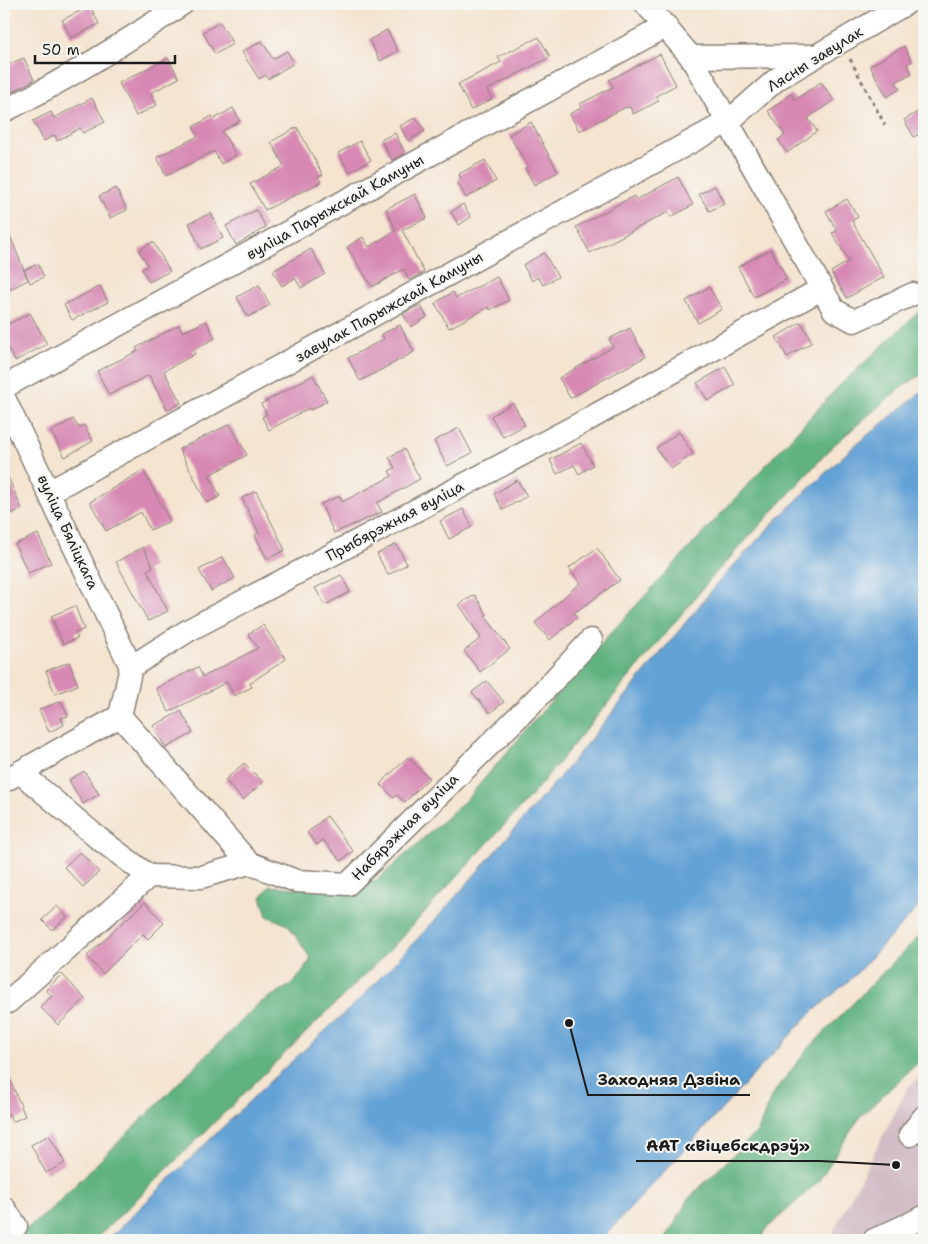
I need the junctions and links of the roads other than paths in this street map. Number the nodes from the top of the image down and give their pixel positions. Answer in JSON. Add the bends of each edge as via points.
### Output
{"nodes":[{"id":1,"x":182,"y":4,"type":"edge"},
{"id":2,"x":646,"y":4,"type":"edge"},
{"id":3,"x":905,"y":4,"type":"edge"},
{"id":4,"x":666,"y":26,"type":"junction"},
{"id":5,"x":815,"y":56,"type":"junction"},
{"id":6,"x":691,"y":57,"type":"junction"},
{"id":7,"x":4,"y":111,"type":"edge"},
{"id":8,"x":729,"y":121,"type":"junction"},
{"id":9,"x":820,"y":289,"type":"junction"},
{"id":10,"x":913,"y":294,"type":"dead end"},
{"id":11,"x":4,"y":387,"type":"edge"},
{"id":12,"x":4,"y":398,"type":"edge"},
{"id":13,"x":49,"y":492,"type":"junction"},
{"id":14,"x":591,"y":640,"type":"dead end"},
{"id":15,"x":131,"y":667,"type":"junction"},
{"id":16,"x":120,"y":716,"type":"junction"},
{"id":17,"x":12,"y":777,"type":"edge"},
{"id":18,"x":249,"y":863,"type":"junction"},
{"id":19,"x":149,"y":876,"type":"junction"},
{"id":20,"x":8,"y":1002,"type":"dead end"},
{"id":21,"x":924,"y":1117,"type":"edge"},
{"id":22,"x":910,"y":1135,"type":"dead end"},
{"id":23,"x":924,"y":1217,"type":"edge"},
{"id":24,"x":874,"y":1240,"type":"edge"}],
"edges":[{"from":1,"to":7,"type":"street","via":[[127,41]]},
{"from":2,"to":4,"type":"street"},
{"from":3,"to":5,"type":"street","name":"Лясны завулак"},
{"from":4,"to":6,"type":"street"},
{"from":4,"to":11,"type":"street","name":"вуліца Парыжскай Камуны"},
{"from":5,"to":6,"type":"street"},
{"from":5,"to":8,"type":"street","name":"Лясны завулак","via":[[777,79]]},
{"from":6,"to":8,"type":"street"},
{"from":8,"to":9,"type":"street"},
{"from":8,"to":13,"type":"street","name":"завулак Парыжскай Камуны"},
{"from":9,"to":10,"type":"street","via":[[834,310],[854,321]]},
{"from":9,"to":15,"type":"street","name":"Прыбярэжная вуліца","via":[[587,420],[189,630]]},
{"from":12,"to":13,"type":"street","name":"вуліца Бяліцкага"},
{"from":13,"to":15,"type":"street","name":"вуліца Бяліцкага"},
{"from":14,"to":18,"type":"street","name":"Набярэжная вуліца","via":[[536,699],[348,884],[296,882]]},
{"from":15,"to":16,"type":"street"},
{"from":16,"to":17,"type":"street"},
{"from":16,"to":18,"type":"street"},
{"from":17,"to":19,"type":"street"},
{"from":18,"to":19,"type":"street","via":[[201,877]]},
{"from":19,"to":20,"type":"street"},
{"from":21,"to":22,"type":"street"},
{"from":23,"to":24,"type":"street"}]}
